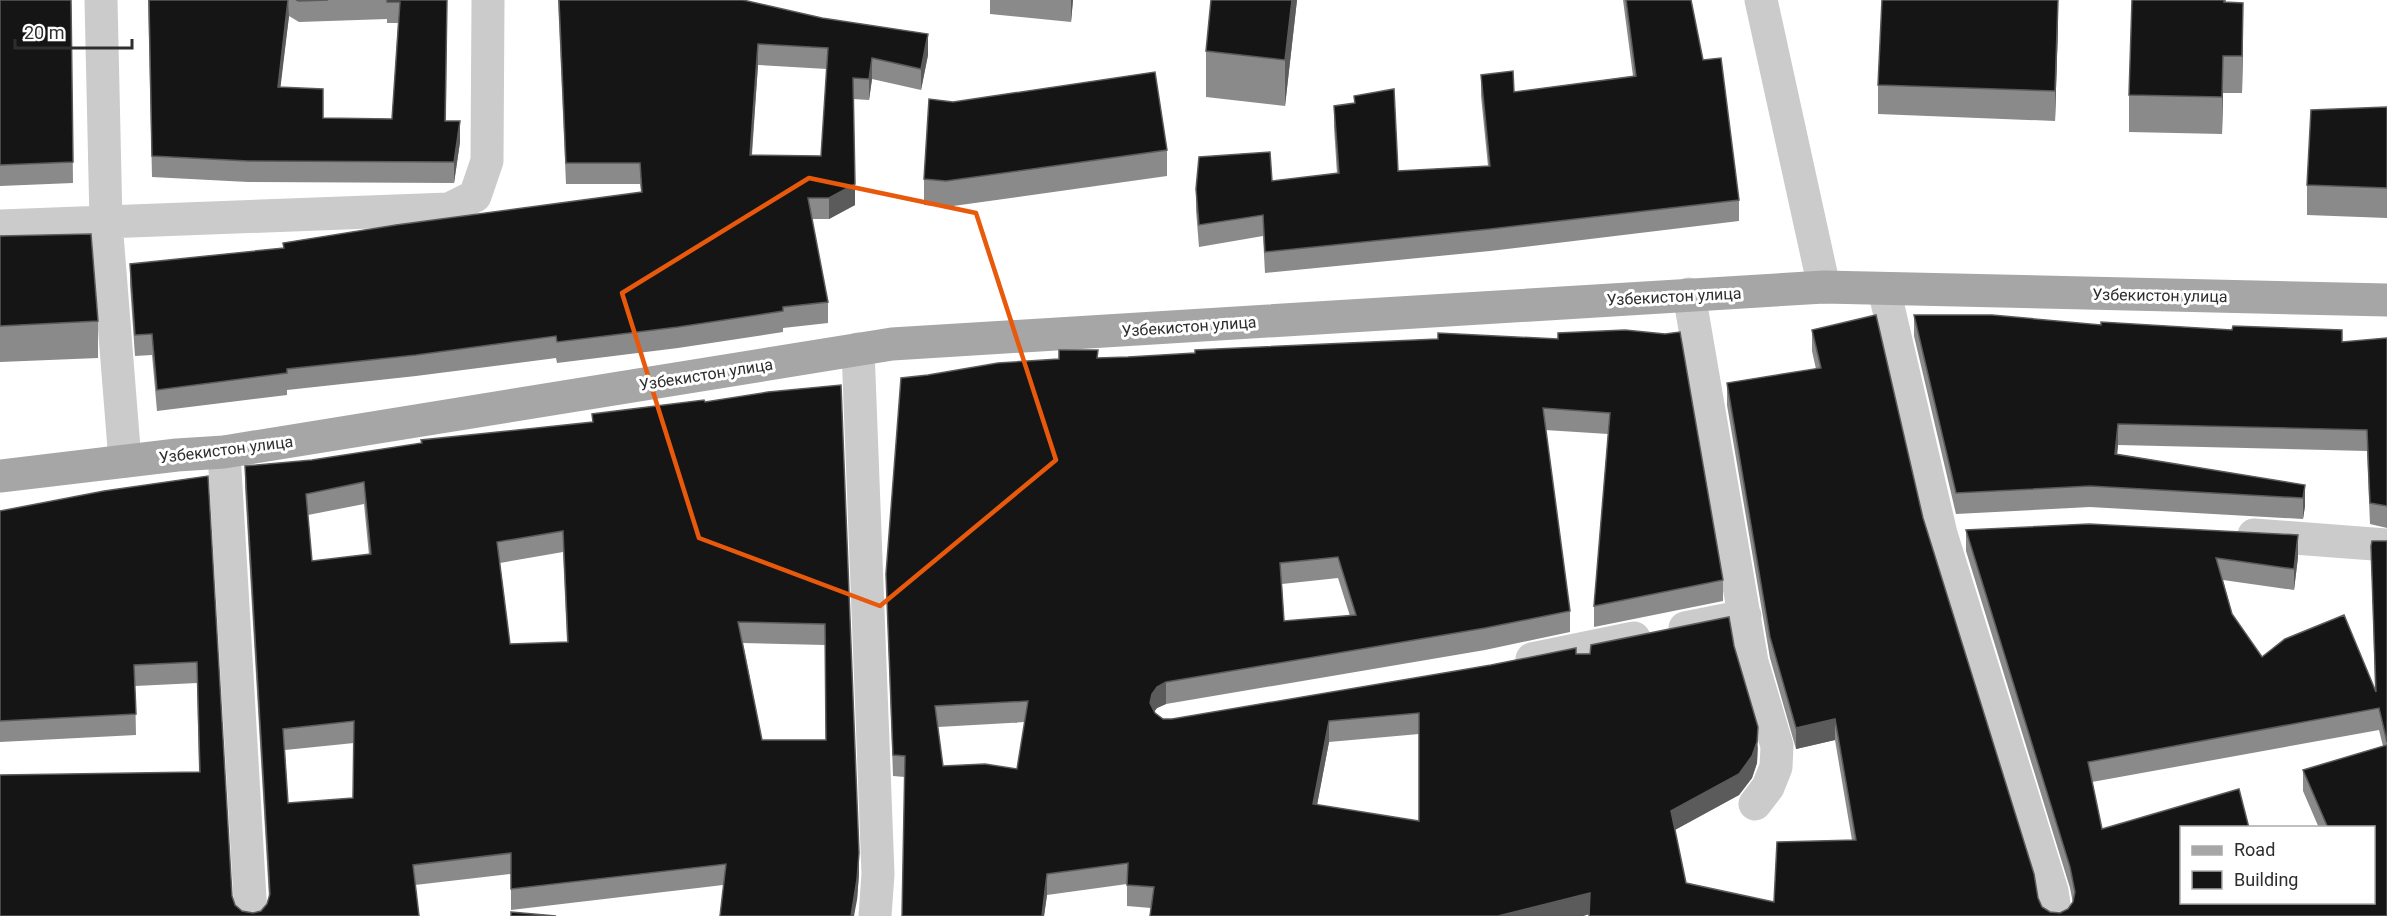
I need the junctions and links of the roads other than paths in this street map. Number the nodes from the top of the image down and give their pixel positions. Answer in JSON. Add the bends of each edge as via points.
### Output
{"nodes":[{"id":1,"x":101,"y":0,"type":"edge"},
{"id":2,"x":488,"y":0,"type":"edge"},
{"id":3,"x":1761,"y":0,"type":"edge"},
{"id":4,"x":106,"y":222,"type":"junction"},
{"id":5,"x":0,"y":226,"type":"edge"},
{"id":6,"x":1824,"y":287,"type":"junction"},
{"id":7,"x":1884,"y":289,"type":"junction"},
{"id":8,"x":1689,"y":294,"type":"junction"},
{"id":9,"x":2387,"y":300,"type":"edge"},
{"id":10,"x":858,"y":349,"type":"junction"},
{"id":11,"x":224,"y":452,"type":"junction"},
{"id":12,"x":125,"y":461,"type":"junction"},
{"id":13,"x":0,"y":476,"type":"edge"},
{"id":14,"x":1975,"y":532,"type":"edge"},
{"id":15,"x":1941,"y":534,"type":"junction"},
{"id":16,"x":2228,"y":534,"type":"edge"},
{"id":17,"x":2387,"y":545,"type":"edge"},
{"id":18,"x":1745,"y":616,"type":"junction"},
{"id":19,"x":1500,"y":665,"type":"edge"},
{"id":20,"x":1755,"y":804,"type":"dead end"},
{"id":21,"x":251,"y":916,"type":"edge"},
{"id":22,"x":875,"y":916,"type":"edge"},
{"id":23,"x":2056,"y":916,"type":"edge"}],
"edges":[{"from":1,"to":4,"type":"street"},
{"from":2,"to":4,"type":"street","via":[[487,161],[475,196],[448,209]]},
{"from":3,"to":6,"type":"street"},
{"from":4,"to":5,"type":"street"},
{"from":4,"to":12,"type":"street"},
{"from":6,"to":7,"type":"main road","name":"Узбекистон улица"},
{"from":6,"to":8,"type":"main road","name":"Узбекистон улица"},
{"from":7,"to":9,"type":"main road","name":"Узбекистон улица"},
{"from":7,"to":15,"type":"street"},
{"from":8,"to":10,"type":"main road","name":"Узбекистон улица"},
{"from":8,"to":18,"type":"street"},
{"from":10,"to":11,"type":"main road","name":"Узбекистон улица"},
{"from":10,"to":22,"type":"street","via":[[878,874]]},
{"from":11,"to":12,"type":"main road","name":"Узбекистон улица"},
{"from":11,"to":21,"type":"street"},
{"from":12,"to":13,"type":"main road","name":"Узбекистон улица"},
{"from":14,"to":15,"type":"street"},
{"from":15,"to":23,"type":"street","via":[[2052,891]]},
{"from":16,"to":17,"type":"street"},
{"from":18,"to":19,"type":"street"},
{"from":18,"to":20,"type":"street","via":[[1752,662],[1777,746],[1776,767]]}]}
